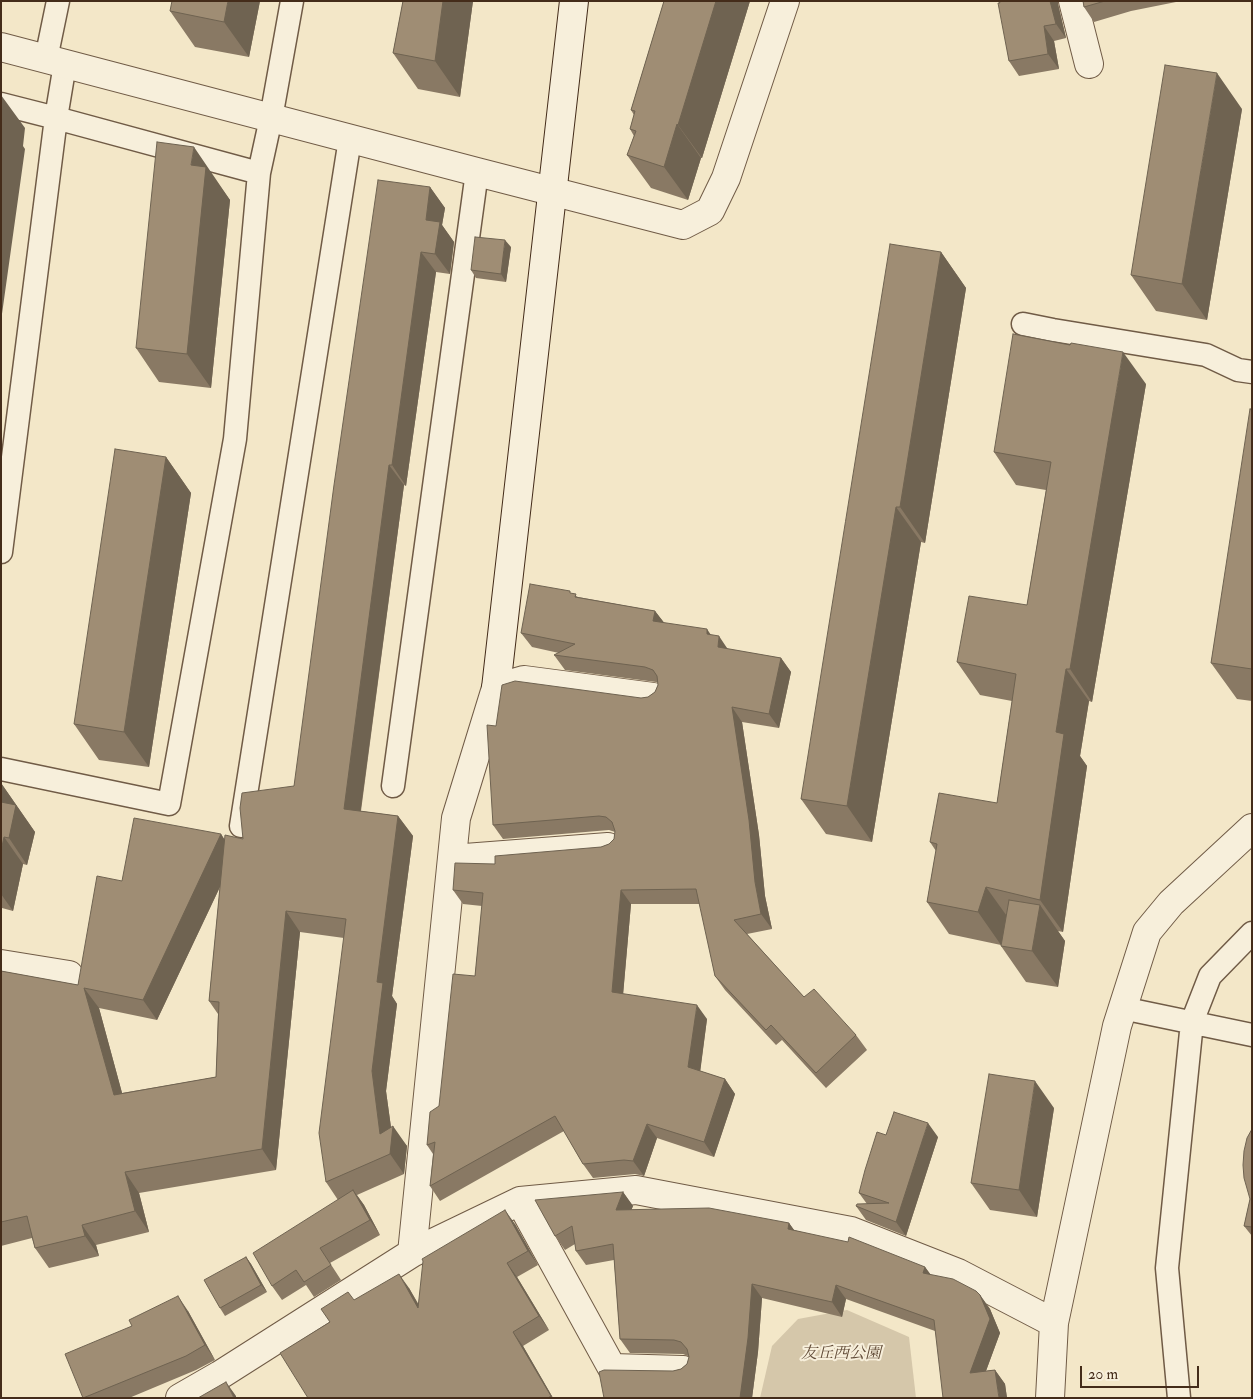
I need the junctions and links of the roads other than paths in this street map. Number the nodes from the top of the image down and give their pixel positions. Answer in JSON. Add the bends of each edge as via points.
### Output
{"nodes":[{"id":1,"x":58,"y":1,"type":"edge"},
{"id":2,"x":292,"y":1,"type":"edge"},
{"id":3,"x":574,"y":1,"type":"edge"},
{"id":4,"x":785,"y":1,"type":"edge"},
{"id":5,"x":1073,"y":1,"type":"edge"},
{"id":6,"x":1,"y":47,"type":"edge"},
{"id":7,"x":56,"y":61,"type":"junction"},
{"id":8,"x":1089,"y":64,"type":"dead end"},
{"id":9,"x":1,"y":104,"type":"edge"},
{"id":10,"x":56,"y":118,"type":"junction"},
{"id":11,"x":271,"y":118,"type":"junction"},
{"id":12,"x":350,"y":138,"type":"junction"},
{"id":13,"x":477,"y":172,"type":"junction"},
{"id":14,"x":259,"y":173,"type":"junction"},
{"id":15,"x":552,"y":190,"type":"junction"},
{"id":16,"x":1023,"y":324,"type":"dead end"},
{"id":17,"x":1252,"y":372,"type":"edge"},
{"id":18,"x":1,"y":552,"type":"edge"},
{"id":19,"x":496,"y":688,"type":"junction"},
{"id":20,"x":653,"y":697,"type":"edge"},
{"id":21,"x":1,"y":769,"type":"edge"},
{"id":22,"x":393,"y":786,"type":"dead end"},
{"id":23,"x":241,"y":826,"type":"edge"},
{"id":24,"x":1252,"y":828,"type":"edge"},
{"id":25,"x":610,"y":846,"type":"edge"},
{"id":26,"x":452,"y":859,"type":"junction"},
{"id":27,"x":1252,"y":933,"type":"edge"},
{"id":28,"x":1,"y":964,"type":"edge"},
{"id":29,"x":69,"y":976,"type":"dead end"},
{"id":30,"x":1122,"y":1008,"type":"junction"},
{"id":31,"x":1192,"y":1022,"type":"junction"},
{"id":32,"x":1252,"y":1035,"type":"edge"},
{"id":33,"x":520,"y":1201,"type":"junction"},
{"id":34,"x":412,"y":1253,"type":"junction"},
{"id":35,"x":1054,"y":1323,"type":"junction"},
{"id":36,"x":684,"y":1370,"type":"edge"},
{"id":37,"x":180,"y":1398,"type":"edge"},
{"id":38,"x":1050,"y":1398,"type":"edge"},
{"id":39,"x":1179,"y":1398,"type":"edge"}],
"edges":[{"from":1,"to":7,"type":"lane"},
{"from":2,"to":11,"type":"lane"},
{"from":3,"to":15,"type":"street"},
{"from":4,"to":15,"type":"street","via":[[726,178],[710,211],[683,225]]},
{"from":5,"to":8,"type":"street"},
{"from":6,"to":7,"type":"street"},
{"from":7,"to":10,"type":"lane"},
{"from":7,"to":11,"type":"street"},
{"from":9,"to":10,"type":"lane"},
{"from":10,"to":14,"type":"lane"},
{"from":10,"to":18,"type":"lane"},
{"from":11,"to":12,"type":"street"},
{"from":11,"to":14,"type":"lane"},
{"from":12,"to":13,"type":"street"},
{"from":12,"to":23,"type":"lane"},
{"from":13,"to":15,"type":"street"},
{"from":13,"to":22,"type":"lane"},
{"from":14,"to":21,"type":"lane","via":[[235,438],[169,804]]},
{"from":15,"to":19,"type":"street"},
{"from":16,"to":17,"type":"lane","via":[[1206,355],[1238,370]]},
{"from":19,"to":20,"type":"street","via":[[524,680]]},
{"from":19,"to":26,"type":"street","via":[[456,818]]},
{"from":24,"to":30,"type":"street","via":[[1171,903],[1147,932]]},
{"from":25,"to":26,"type":"street"},
{"from":26,"to":34,"type":"street"},
{"from":27,"to":31,"type":"lane","via":[[1210,976]]},
{"from":28,"to":29,"type":"street"},
{"from":30,"to":31,"type":"lane"},
{"from":30,"to":35,"type":"street"},
{"from":31,"to":32,"type":"lane"},
{"from":31,"to":39,"type":"lane","via":[[1167,1268]]},
{"from":33,"to":34,"type":"street"},
{"from":33,"to":35,"type":"street","via":[[636,1190],[851,1231],[958,1273]]},
{"from":33,"to":36,"type":"street","via":[[612,1368]]},
{"from":34,"to":37,"type":"street"},
{"from":35,"to":38,"type":"street"}]}
